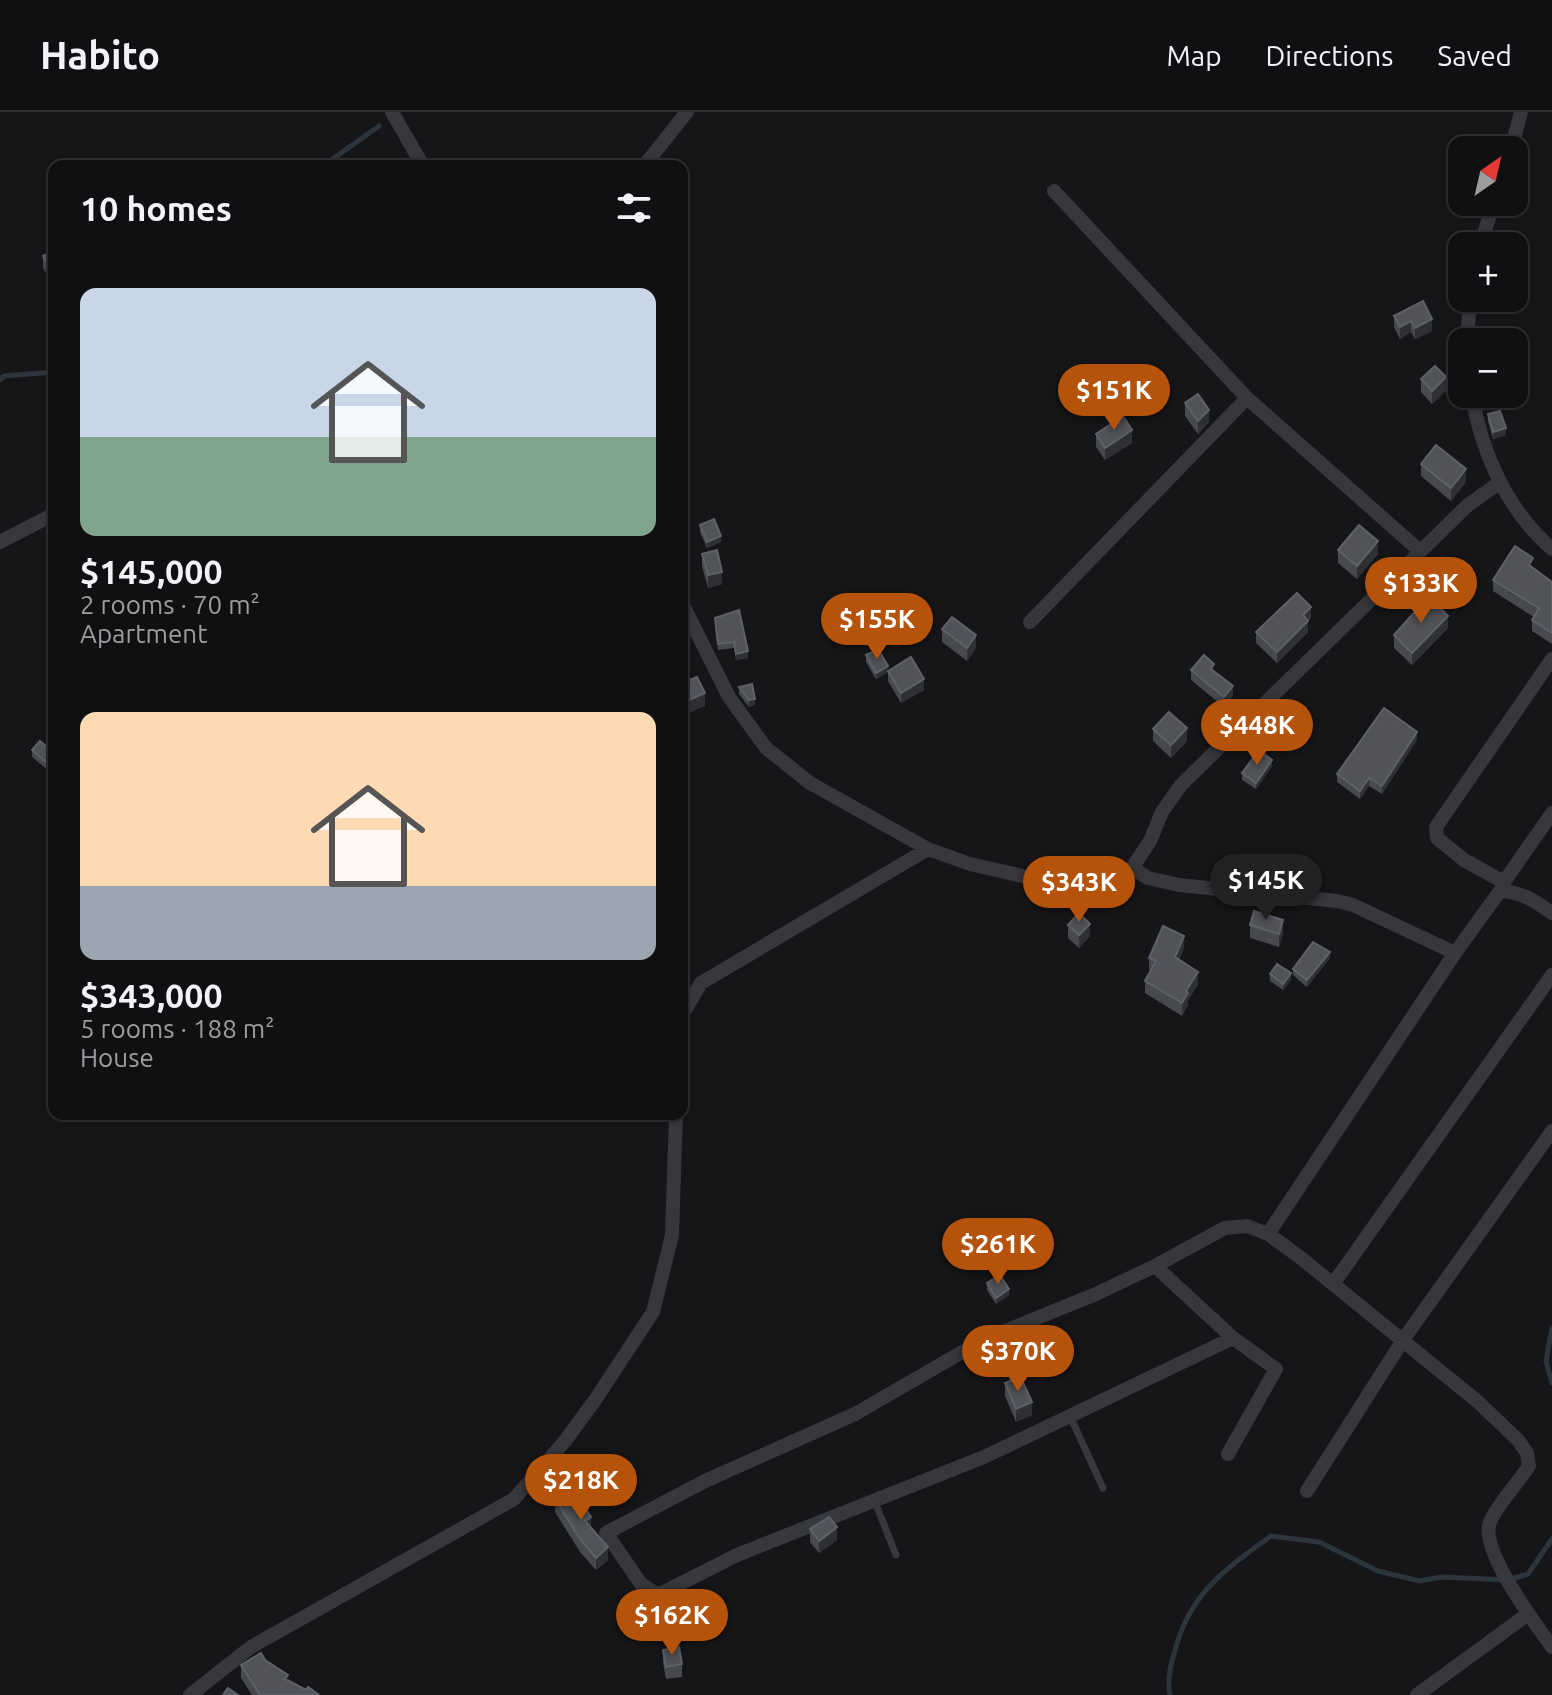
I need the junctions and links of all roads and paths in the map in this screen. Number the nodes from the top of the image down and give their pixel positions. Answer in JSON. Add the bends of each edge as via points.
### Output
{"nodes":[{"id":1,"x":392,"y":112,"type":"edge"},
{"id":2,"x":687,"y":112,"type":"edge"},
{"id":3,"x":1521,"y":112,"type":"edge"},
{"id":4,"x":1515,"y":136,"type":"edge"},
{"id":5,"x":420,"y":160,"type":"edge"},
{"id":6,"x":649,"y":160,"type":"edge"},
{"id":7,"x":1054,"y":191,"type":"dead end"},
{"id":8,"x":1247,"y":398,"type":"junction"},
{"id":9,"x":1474,"y":408,"type":"edge"},
{"id":10,"x":1499,"y":483,"type":"junction"},
{"id":11,"x":48,"y":517,"type":"edge"},
{"id":12,"x":0,"y":542,"type":"edge"},
{"id":13,"x":1552,"y":549,"type":"edge"},
{"id":14,"x":1420,"y":551,"type":"junction"},
{"id":15,"x":688,"y":615,"type":"edge"},
{"id":16,"x":1030,"y":622,"type":"dead end"},
{"id":17,"x":1552,"y":659,"type":"edge"},
{"id":18,"x":1552,"y":813,"type":"edge"},
{"id":19,"x":928,"y":849,"type":"junction"},
{"id":20,"x":1132,"y":868,"type":"junction"},
{"id":21,"x":1502,"y":886,"type":"junction"},
{"id":22,"x":1552,"y":913,"type":"edge"},
{"id":23,"x":1455,"y":953,"type":"junction"},
{"id":24,"x":1552,"y":975,"type":"edge"},
{"id":25,"x":688,"y":1005,"type":"edge"},
{"id":26,"x":676,"y":1120,"type":"edge"},
{"id":27,"x":1552,"y":1131,"type":"edge"},
{"id":28,"x":1268,"y":1234,"type":"junction"},
{"id":29,"x":1155,"y":1266,"type":"junction"},
{"id":30,"x":1333,"y":1284,"type":"junction"},
{"id":31,"x":1233,"y":1338,"type":"junction"},
{"id":32,"x":1403,"y":1340,"type":"junction"},
{"id":33,"x":1070,"y":1416,"type":"junction"},
{"id":34,"x":1228,"y":1454,"type":"dead end"},
{"id":35,"x":1103,"y":1488,"type":"dead end"},
{"id":36,"x":1307,"y":1491,"type":"dead end"},
{"id":37,"x":874,"y":1500,"type":"junction"},
{"id":38,"x":896,"y":1555,"type":"dead end"},
{"id":39,"x":1528,"y":1614,"type":"junction"},
{"id":40,"x":1552,"y":1647,"type":"edge"},
{"id":41,"x":190,"y":1695,"type":"edge"},
{"id":42,"x":1417,"y":1695,"type":"edge"}],
"edges":[{"from":1,"to":5,"type":"street"},
{"from":2,"to":6,"type":"street"},
{"from":3,"to":4,"type":"street"},
{"from":7,"to":8,"type":"street"},
{"from":8,"to":14,"type":"street"},
{"from":8,"to":16,"type":"street"},
{"from":9,"to":10,"type":"street"},
{"from":10,"to":13,"type":"street"},
{"from":10,"to":14,"type":"street"},
{"from":11,"to":12,"type":"street"},
{"from":14,"to":20,"type":"street","via":[[1181,785]]},
{"from":15,"to":19,"type":"street","via":[[729,697],[766,748],[810,783]]},
{"from":17,"to":21,"type":"street","via":[[1436,827],[1437,838]]},
{"from":18,"to":21,"type":"street"},
{"from":19,"to":20,"type":"street","via":[[1027,877],[1110,877]]},
{"from":19,"to":25,"type":"street","via":[[701,983]]},
{"from":20,"to":23,"type":"street","via":[[1179,885],[1353,905]]},
{"from":21,"to":22,"type":"street"},
{"from":21,"to":23,"type":"street"},
{"from":23,"to":28,"type":"street"},
{"from":24,"to":30,"type":"street"},
{"from":26,"to":41,"type":"street","via":[[672,1235],[653,1312],[565,1441],[514,1499],[251,1647]]},
{"from":27,"to":32,"type":"street"},
{"from":28,"to":29,"type":"street","via":[[1247,1226],[1225,1228]]},
{"from":28,"to":30,"type":"street"},
{"from":29,"to":31,"type":"street"},
{"from":29,"to":37,"type":"street","via":[[983,1340],[855,1414],[705,1481],[606,1533],[641,1584],[658,1595],[737,1555]]},
{"from":30,"to":32,"type":"street"},
{"from":31,"to":33,"type":"street"},
{"from":31,"to":34,"type":"street","via":[[1276,1369]]},
{"from":32,"to":36,"type":"street"},
{"from":32,"to":39,"type":"street","via":[[1477,1401],[1527,1453],[1529,1466],[1489,1523],[1489,1535],[1505,1580]]},
{"from":33,"to":35,"type":"lane"},
{"from":33,"to":37,"type":"street"},
{"from":37,"to":38,"type":"lane"},
{"from":39,"to":40,"type":"street"},
{"from":39,"to":42,"type":"street"}]}
